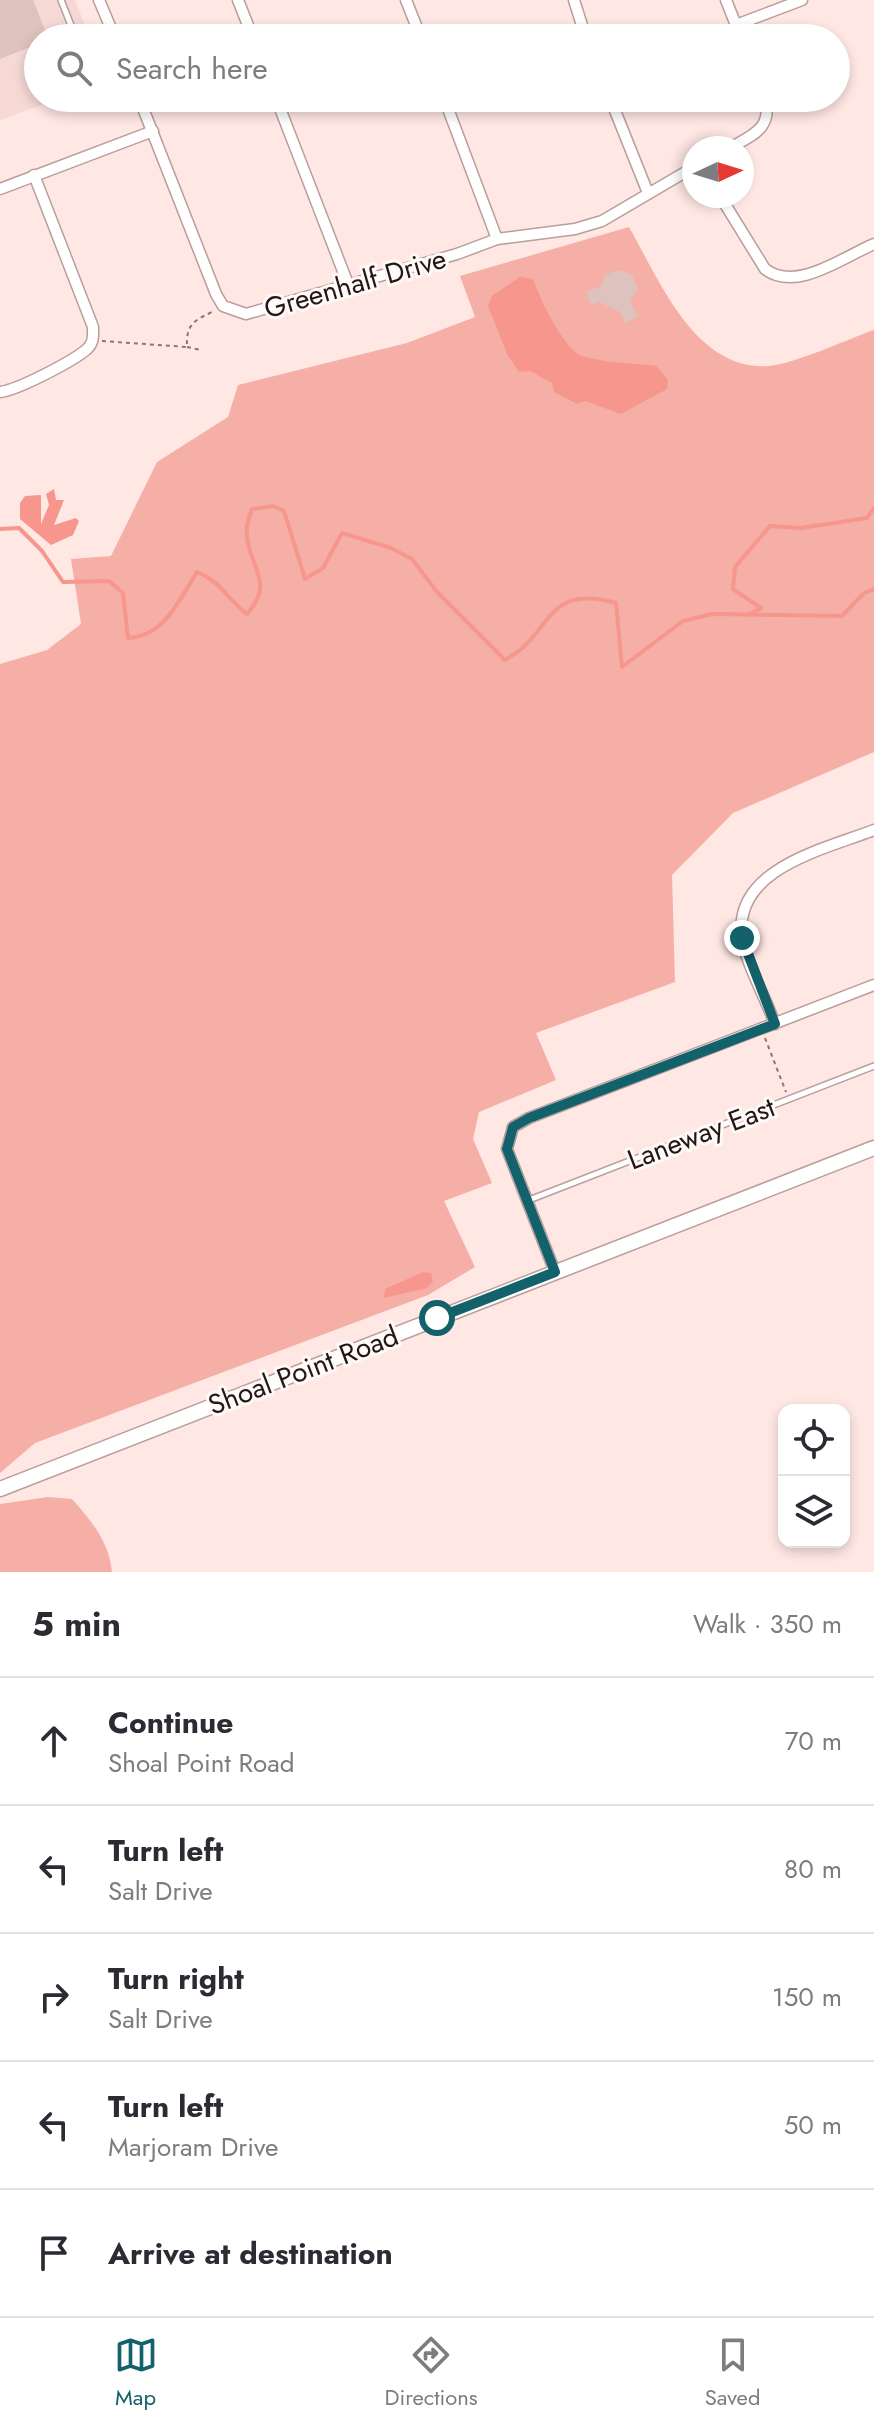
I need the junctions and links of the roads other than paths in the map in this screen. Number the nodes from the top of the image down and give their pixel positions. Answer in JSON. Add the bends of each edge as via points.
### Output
{"nodes":[{"id":1,"x":61,"y":0,"type":"edge"},
{"id":2,"x":99,"y":0,"type":"edge"},
{"id":3,"x":238,"y":0,"type":"edge"},
{"id":4,"x":406,"y":0,"type":"edge"},
{"id":5,"x":574,"y":0,"type":"edge"},
{"id":6,"x":726,"y":0,"type":"edge"},
{"id":7,"x":802,"y":0,"type":"edge"},
{"id":8,"x":70,"y":24,"type":"edge"},
{"id":9,"x":108,"y":24,"type":"edge"},
{"id":10,"x":247,"y":24,"type":"edge"},
{"id":11,"x":415,"y":24,"type":"edge"},
{"id":12,"x":582,"y":24,"type":"edge"},
{"id":13,"x":736,"y":24,"type":"edge"},
{"id":14,"x":739,"y":24,"type":"edge"},
{"id":15,"x":145,"y":112,"type":"edge"},
{"id":16,"x":281,"y":112,"type":"edge"},
{"id":17,"x":449,"y":112,"type":"edge"},
{"id":18,"x":616,"y":112,"type":"edge"},
{"id":19,"x":768,"y":112,"type":"edge"},
{"id":20,"x":153,"y":131,"type":"junction"},
{"id":21,"x":749,"y":136,"type":"edge"},
{"id":22,"x":682,"y":174,"type":"edge"},
{"id":23,"x":34,"y":175,"type":"junction"},
{"id":24,"x":0,"y":189,"type":"edge"},
{"id":25,"x":648,"y":193,"type":"junction"},
{"id":26,"x":727,"y":208,"type":"edge"},
{"id":27,"x":497,"y":239,"type":"junction"},
{"id":28,"x":874,"y":244,"type":"edge"},
{"id":29,"x":348,"y":284,"type":"junction"},
{"id":30,"x":0,"y":392,"type":"edge"},
{"id":31,"x":874,"y":830,"type":"edge"},
{"id":32,"x":874,"y":985,"type":"edge"},
{"id":33,"x":775,"y":1024,"type":"junction"},
{"id":34,"x":874,"y":1066,"type":"edge"},
{"id":35,"x":874,"y":1148,"type":"edge"},
{"id":36,"x":528,"y":1200,"type":"junction"},
{"id":37,"x":555,"y":1272,"type":"junction"},
{"id":38,"x":0,"y":1489,"type":"edge"}],
"edges":[{"from":1,"to":8,"type":"lane"},
{"from":2,"to":9,"type":"street"},
{"from":3,"to":10,"type":"street"},
{"from":4,"to":11,"type":"street"},
{"from":5,"to":12,"type":"street"},
{"from":6,"to":13,"type":"street"},
{"from":7,"to":14,"type":"street"},
{"from":15,"to":20,"type":"street","name":"Greenhalf Drive"},
{"from":16,"to":29,"type":"street"},
{"from":17,"to":27,"type":"street"},
{"from":18,"to":25,"type":"street"},
{"from":19,"to":21,"type":"street","via":[[764,126]]},
{"from":20,"to":23,"type":"street"},
{"from":20,"to":29,"type":"street","name":"Greenhalf Drive","via":[[223,306],[246,314]]},
{"from":22,"to":25,"type":"street","name":"Greenhalf Drive"},
{"from":23,"to":24,"type":"street"},
{"from":23,"to":30,"type":"street","via":[[93,327],[93,340],[58,365]]},
{"from":25,"to":27,"type":"street","name":"Greenhalf Drive","via":[[602,221]]},
{"from":26,"to":28,"type":"street","via":[[765,269],[776,277],[797,278]]},
{"from":27,"to":29,"type":"street","name":"Greenhalf Drive"},
{"from":31,"to":33,"type":"street","via":[[780,867],[757,886],[744,909],[742,938]]},
{"from":32,"to":33,"type":"street"},
{"from":33,"to":36,"type":"street","via":[[513,1127],[507,1149]]},
{"from":34,"to":36,"type":"lane","name":"Laneway East"},
{"from":35,"to":37,"type":"street","name":"Shoal Point Road"},
{"from":36,"to":37,"type":"street"},
{"from":37,"to":38,"type":"street","name":"Shoal Point Road"}]}
